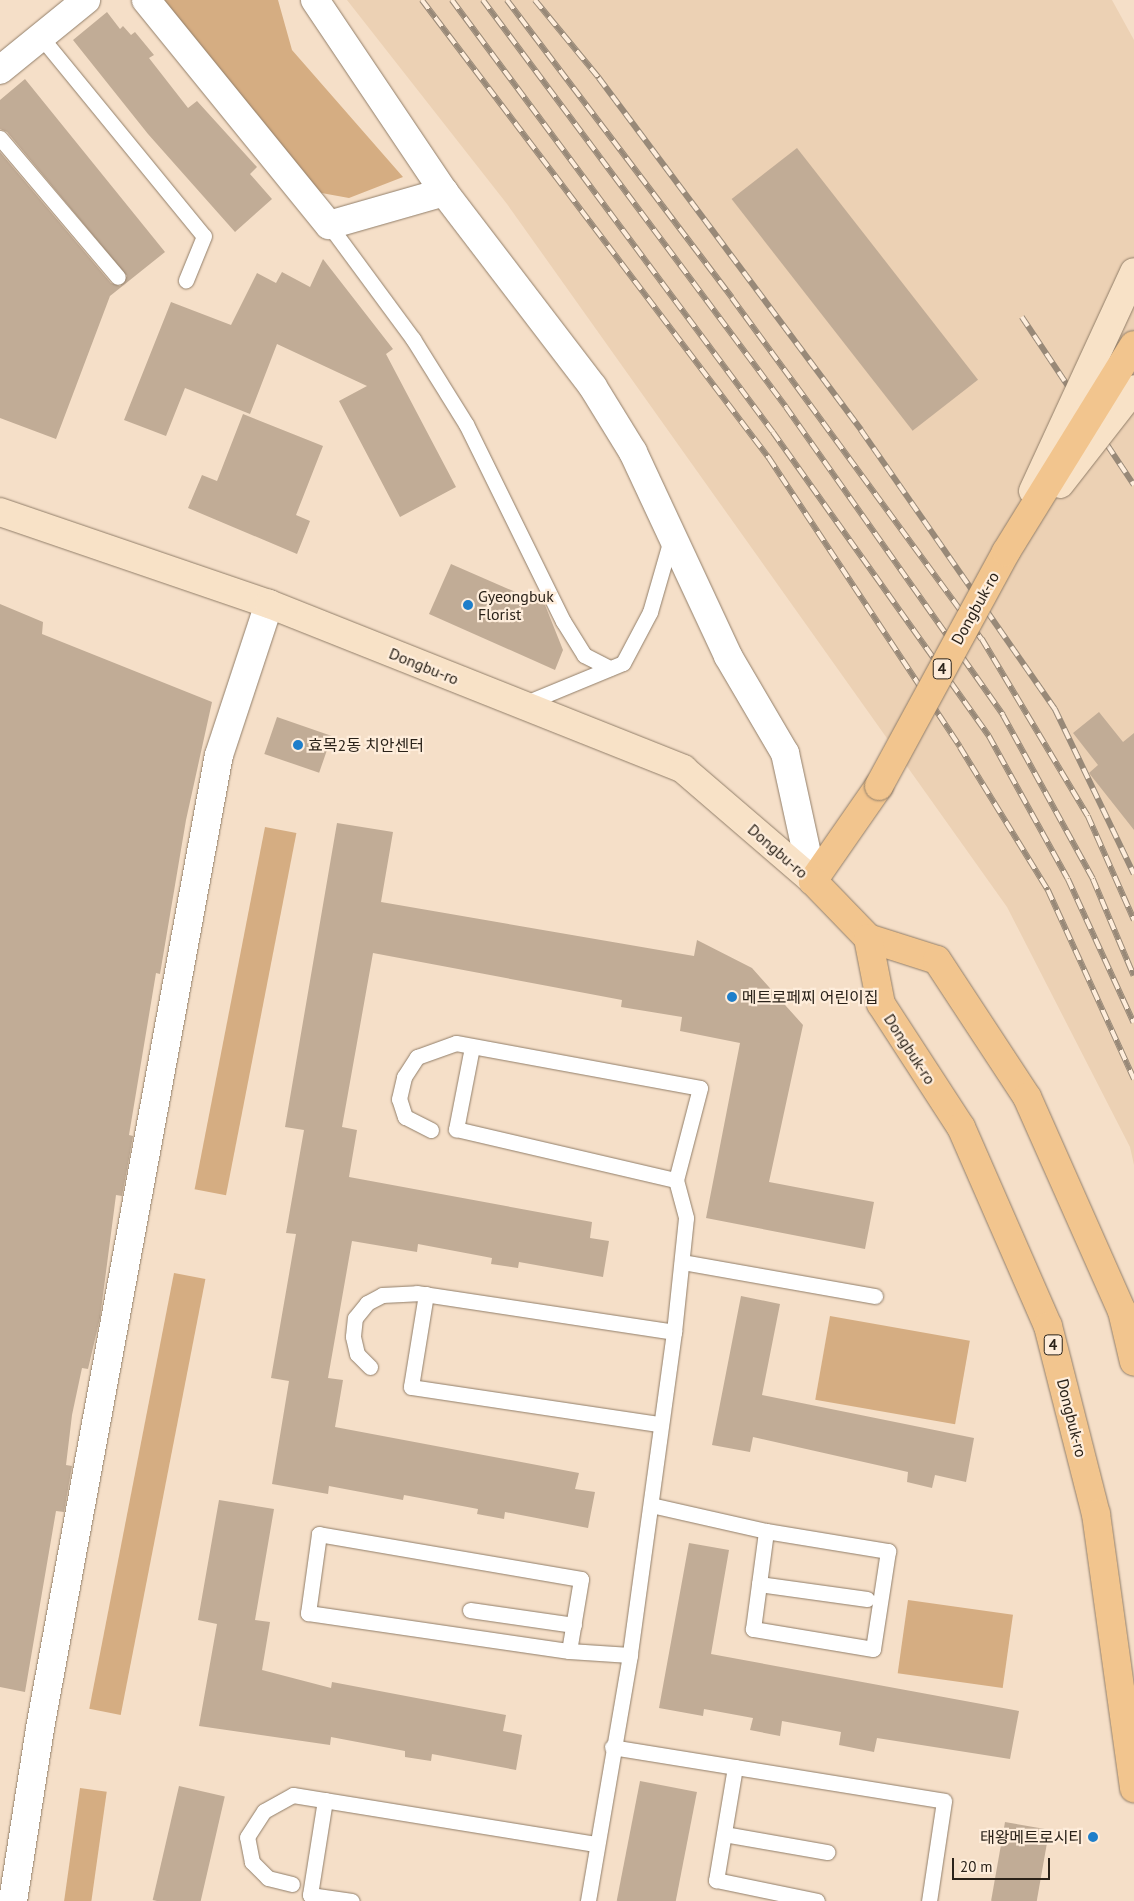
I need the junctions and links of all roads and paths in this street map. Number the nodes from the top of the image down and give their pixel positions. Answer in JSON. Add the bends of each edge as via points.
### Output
{"nodes":[{"id":1,"x":86,"y":0,"type":"edge"},
{"id":2,"x":146,"y":0,"type":"edge"},
{"id":3,"x":315,"y":0,"type":"edge"},
{"id":4,"x":41,"y":37,"type":"junction"},
{"id":5,"x":0,"y":70,"type":"edge"},
{"id":6,"x":0,"y":138,"type":"edge"},
{"id":7,"x":444,"y":192,"type":"junction"},
{"id":8,"x":329,"y":225,"type":"junction"},
{"id":9,"x":1134,"y":272,"type":"edge"},
{"id":10,"x":118,"y":277,"type":"dead end"},
{"id":11,"x":186,"y":280,"type":"dead end"},
{"id":12,"x":1134,"y":345,"type":"edge"},
{"id":13,"x":1134,"y":389,"type":"edge"},
{"id":14,"x":0,"y":512,"type":"edge"},
{"id":15,"x":672,"y":535,"type":"junction"},
{"id":16,"x":1006,"y":552,"type":"junction"},
{"id":17,"x":269,"y":604,"type":"junction"},
{"id":18,"x":610,"y":668,"type":"junction"},
{"id":19,"x":520,"y":706,"type":"junction"},
{"id":20,"x":813,"y":881,"type":"junction"},
{"id":21,"x":868,"y":938,"type":"junction"},
{"id":22,"x":472,"y":1047,"type":"junction"},
{"id":23,"x":431,"y":1130,"type":"dead end"},
{"id":24,"x":676,"y":1180,"type":"junction"},
{"id":25,"x":682,"y":1262,"type":"junction"},
{"id":26,"x":426,"y":1294,"type":"junction"},
{"id":27,"x":875,"y":1296,"type":"dead end"},
{"id":28,"x":674,"y":1332,"type":"junction"},
{"id":29,"x":1134,"y":1362,"type":"edge"},
{"id":30,"x":370,"y":1367,"type":"dead end"},
{"id":31,"x":659,"y":1424,"type":"junction"},
{"id":32,"x":651,"y":1505,"type":"junction"},
{"id":33,"x":766,"y":1531,"type":"junction"},
{"id":34,"x":760,"y":1584,"type":"junction"},
{"id":35,"x":867,"y":1599,"type":"dead end"},
{"id":36,"x":470,"y":1610,"type":"dead end"},
{"id":37,"x":574,"y":1625,"type":"junction"},
{"id":38,"x":569,"y":1651,"type":"junction"},
{"id":39,"x":630,"y":1655,"type":"junction"},
{"id":40,"x":612,"y":1747,"type":"junction"},
{"id":41,"x":735,"y":1767,"type":"junction"},
{"id":42,"x":1134,"y":1788,"type":"edge"},
{"id":43,"x":324,"y":1800,"type":"junction"},
{"id":44,"x":724,"y":1834,"type":"junction"},
{"id":45,"x":597,"y":1844,"type":"junction"},
{"id":46,"x":827,"y":1852,"type":"dead end"},
{"id":47,"x":292,"y":1884,"type":"dead end"},
{"id":48,"x":13,"y":1901,"type":"edge"},
{"id":49,"x":352,"y":1901,"type":"edge"},
{"id":50,"x":588,"y":1901,"type":"edge"},
{"id":51,"x":816,"y":1901,"type":"edge"},
{"id":52,"x":929,"y":1901,"type":"edge"}],
"edges":[{"from":1,"to":4,"type":"street"},
{"from":2,"to":8,"type":"street"},
{"from":3,"to":7,"type":"street"},
{"from":4,"to":5,"type":"street"},
{"from":4,"to":11,"type":"lane","via":[[204,236]]},
{"from":6,"to":10,"type":"lane"},
{"from":7,"to":8,"type":"street"},
{"from":7,"to":15,"type":"street","via":[[593,387],[633,452]]},
{"from":8,"to":18,"type":"lane","via":[[413,339],[466,424],[563,621],[584,655]]},
{"from":9,"to":16,"type":"main road","bridge":true},
{"from":12,"to":16,"type":"main road","name":"Dongbuk-ro","number":"4","bridge":true},
{"from":13,"to":16,"type":"main road","bridge":true},
{"from":14,"to":17,"type":"main road","name":"Dongbu-ro"},
{"from":15,"to":18,"type":"lane","via":[[650,612],[623,663]]},
{"from":15,"to":20,"type":"street","via":[[728,656],[785,753]]},
{"from":16,"to":20,"type":"main road","name":"Dongbuk-ro","number":"4","bridge":true,"via":[[878,786]]},
{"from":17,"to":19,"type":"main road","name":"Dongbu-ro"},
{"from":17,"to":48,"type":"street","via":[[219,755],[138,1212],[42,1718]]},
{"from":18,"to":19,"type":"lane"},
{"from":19,"to":20,"type":"main road","name":"Dongbu-ro","via":[[683,769]]},
{"from":20,"to":21,"type":"main road"},
{"from":21,"to":29,"type":"main road","via":[[937,960],[1027,1097],[1122,1311]]},
{"from":21,"to":42,"type":"main road","name":"Dongbuk-ro","number":"4","via":[[881,1004],[961,1127],[1048,1326],[1096,1514]]},
{"from":22,"to":23,"type":"lane","via":[[456,1043],[416,1057],[404,1077],[399,1099],[405,1117]]},
{"from":22,"to":24,"type":"lane","via":[[456,1129]]},
{"from":22,"to":24,"type":"lane","via":[[700,1088]]},
{"from":24,"to":25,"type":"lane","via":[[686,1218]]},
{"from":25,"to":27,"type":"lane"},
{"from":25,"to":28,"type":"lane"},
{"from":26,"to":28,"type":"lane"},
{"from":26,"to":30,"type":"lane","via":[[382,1295],[367,1303],[355,1318],[353,1336],[357,1354]]},
{"from":26,"to":31,"type":"lane","via":[[411,1387]]},
{"from":28,"to":31,"type":"lane"},
{"from":31,"to":32,"type":"lane"},
{"from":32,"to":33,"type":"lane"},
{"from":32,"to":39,"type":"lane"},
{"from":33,"to":34,"type":"lane"},
{"from":33,"to":34,"type":"lane","via":[[888,1551],[873,1650],[753,1629]]},
{"from":34,"to":35,"type":"lane"},
{"from":36,"to":37,"type":"lane"},
{"from":37,"to":38,"type":"lane"},
{"from":37,"to":38,"type":"lane","via":[[582,1579],[319,1534],[308,1612]]},
{"from":38,"to":39,"type":"lane"},
{"from":39,"to":40,"type":"lane"},
{"from":40,"to":41,"type":"lane"},
{"from":40,"to":45,"type":"lane"},
{"from":41,"to":44,"type":"lane"},
{"from":41,"to":52,"type":"lane","via":[[944,1801]]},
{"from":43,"to":45,"type":"lane"},
{"from":43,"to":47,"type":"lane","via":[[293,1795],[264,1811],[247,1837],[252,1862],[268,1878]]},
{"from":43,"to":49,"type":"lane","via":[[310,1895]]},
{"from":44,"to":46,"type":"lane"},
{"from":44,"to":51,"type":"lane","via":[[716,1880]]},
{"from":45,"to":50,"type":"lane"}]}
